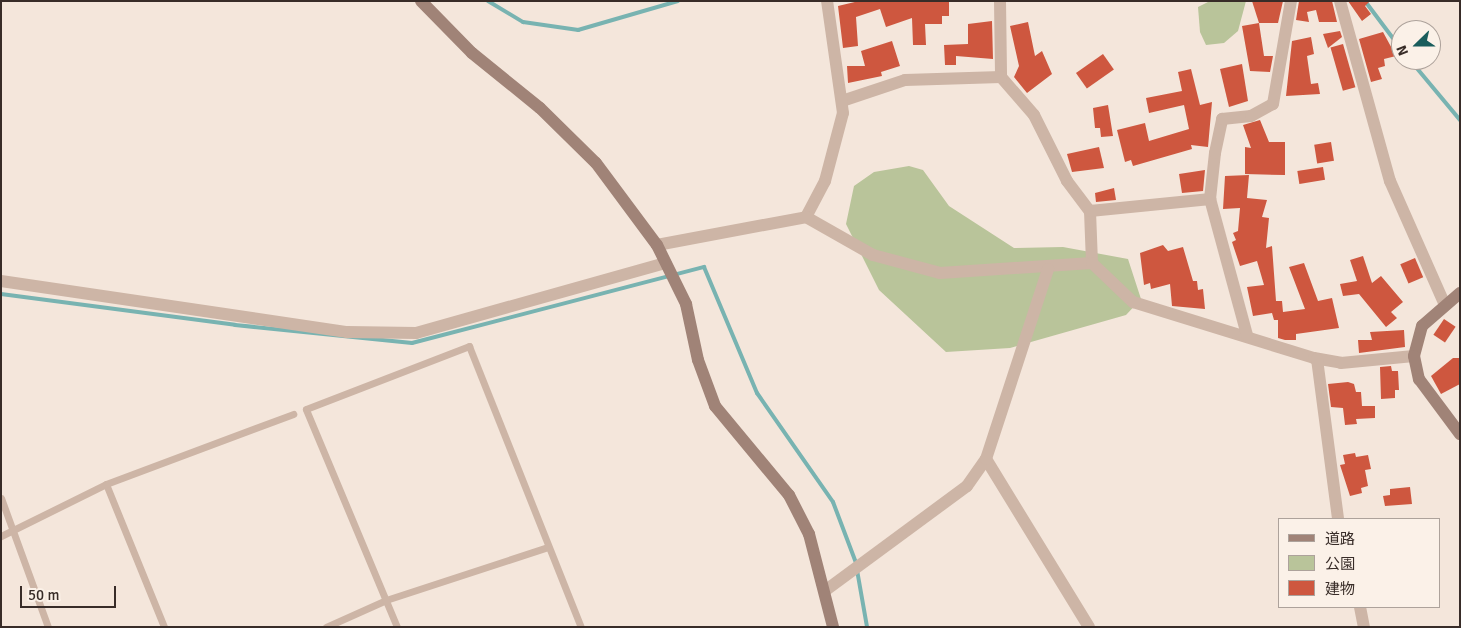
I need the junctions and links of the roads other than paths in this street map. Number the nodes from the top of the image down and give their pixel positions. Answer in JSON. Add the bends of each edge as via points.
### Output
{"nodes":[{"id":1,"x":421,"y":1,"type":"edge"},
{"id":2,"x":827,"y":1,"type":"edge"},
{"id":3,"x":1000,"y":1,"type":"edge"},
{"id":4,"x":1291,"y":1,"type":"edge"},
{"id":5,"x":1340,"y":1,"type":"edge"},
{"id":6,"x":1001,"y":77,"type":"junction"},
{"id":7,"x":842,"y":101,"type":"junction"},
{"id":8,"x":1210,"y":199,"type":"junction"},
{"id":9,"x":1090,"y":211,"type":"junction"},
{"id":10,"x":806,"y":217,"type":"junction"},
{"id":11,"x":657,"y":245,"type":"junction"},
{"id":12,"x":665,"y":263,"type":"junction"},
{"id":13,"x":1092,"y":263,"type":"junction"},
{"id":14,"x":1048,"y":269,"type":"junction"},
{"id":15,"x":1,"y":280,"type":"edge"},
{"id":16,"x":1460,"y":292,"type":"edge"},
{"id":17,"x":1445,"y":306,"type":"junction"},
{"id":18,"x":1247,"y":335,"type":"junction"},
{"id":19,"x":1414,"y":356,"type":"junction"},
{"id":20,"x":1317,"y":358,"type":"junction"},
{"id":21,"x":292,"y":414,"type":"dead end"},
{"id":22,"x":1460,"y":434,"type":"edge"},
{"id":23,"x":986,"y":459,"type":"junction"},
{"id":24,"x":106,"y":484,"type":"junction"},
{"id":25,"x":1,"y":498,"type":"edge"},
{"id":26,"x":1338,"y":518,"type":"edge"},
{"id":27,"x":14,"y":531,"type":"junction"},
{"id":28,"x":1,"y":536,"type":"edge"},
{"id":29,"x":548,"y":547,"type":"junction"},
{"id":30,"x":826,"y":590,"type":"junction"},
{"id":31,"x":386,"y":600,"type":"junction"},
{"id":32,"x":1360,"y":608,"type":"edge"},
{"id":33,"x":48,"y":627,"type":"edge"},
{"id":34,"x":164,"y":627,"type":"edge"},
{"id":35,"x":326,"y":627,"type":"edge"},
{"id":36,"x":397,"y":627,"type":"edge"},
{"id":37,"x":581,"y":627,"type":"edge"},
{"id":38,"x":833,"y":627,"type":"edge"},
{"id":39,"x":1089,"y":627,"type":"edge"},
{"id":40,"x":1364,"y":627,"type":"edge"}],
"edges":[{"from":1,"to":11,"type":"street","via":[[472,53],[540,108],[596,163]]},
{"from":2,"to":7,"type":"street"},
{"from":3,"to":6,"type":"street"},
{"from":4,"to":8,"type":"street","via":[[1273,104],[1251,116],[1222,119]]},
{"from":5,"to":17,"type":"street","via":[[1390,181]]},
{"from":6,"to":7,"type":"street","via":[[905,80]]},
{"from":6,"to":9,"type":"street","via":[[1034,115],[1067,181]]},
{"from":7,"to":10,"type":"street","via":[[834,152]]},
{"from":8,"to":9,"type":"street"},
{"from":8,"to":18,"type":"street"},
{"from":9,"to":13,"type":"street"},
{"from":10,"to":11,"type":"street"},
{"from":10,"to":14,"type":"street","via":[[873,255],[940,273]]},
{"from":11,"to":12,"type":"street"},
{"from":12,"to":15,"type":"street","via":[[416,333],[347,332]]},
{"from":12,"to":30,"type":"street","via":[[686,304],[698,360],[715,406],[789,495],[809,534]]},
{"from":13,"to":14,"type":"street"},
{"from":13,"to":18,"type":"street","via":[[1133,302]]},
{"from":14,"to":23,"type":"street"},
{"from":16,"to":17,"type":"street"},
{"from":17,"to":19,"type":"street","via":[[1422,326]]},
{"from":18,"to":20,"type":"street"},
{"from":19,"to":20,"type":"street","via":[[1341,363]]},
{"from":19,"to":22,"type":"street","via":[[1419,379]]},
{"from":20,"to":26,"type":"street"},
{"from":21,"to":24,"type":"lane"},
{"from":23,"to":30,"type":"street","via":[[968,486]]},
{"from":23,"to":39,"type":"street"},
{"from":24,"to":27,"type":"lane"},
{"from":24,"to":34,"type":"lane"},
{"from":25,"to":27,"type":"lane"},
{"from":27,"to":28,"type":"lane"},
{"from":27,"to":33,"type":"lane"},
{"from":29,"to":31,"type":"lane"},
{"from":29,"to":31,"type":"lane","via":[[469,346],[306,409]]},
{"from":29,"to":37,"type":"lane"},
{"from":30,"to":38,"type":"street"},
{"from":31,"to":35,"type":"lane"},
{"from":31,"to":36,"type":"lane"},
{"from":32,"to":40,"type":"street"}]}
